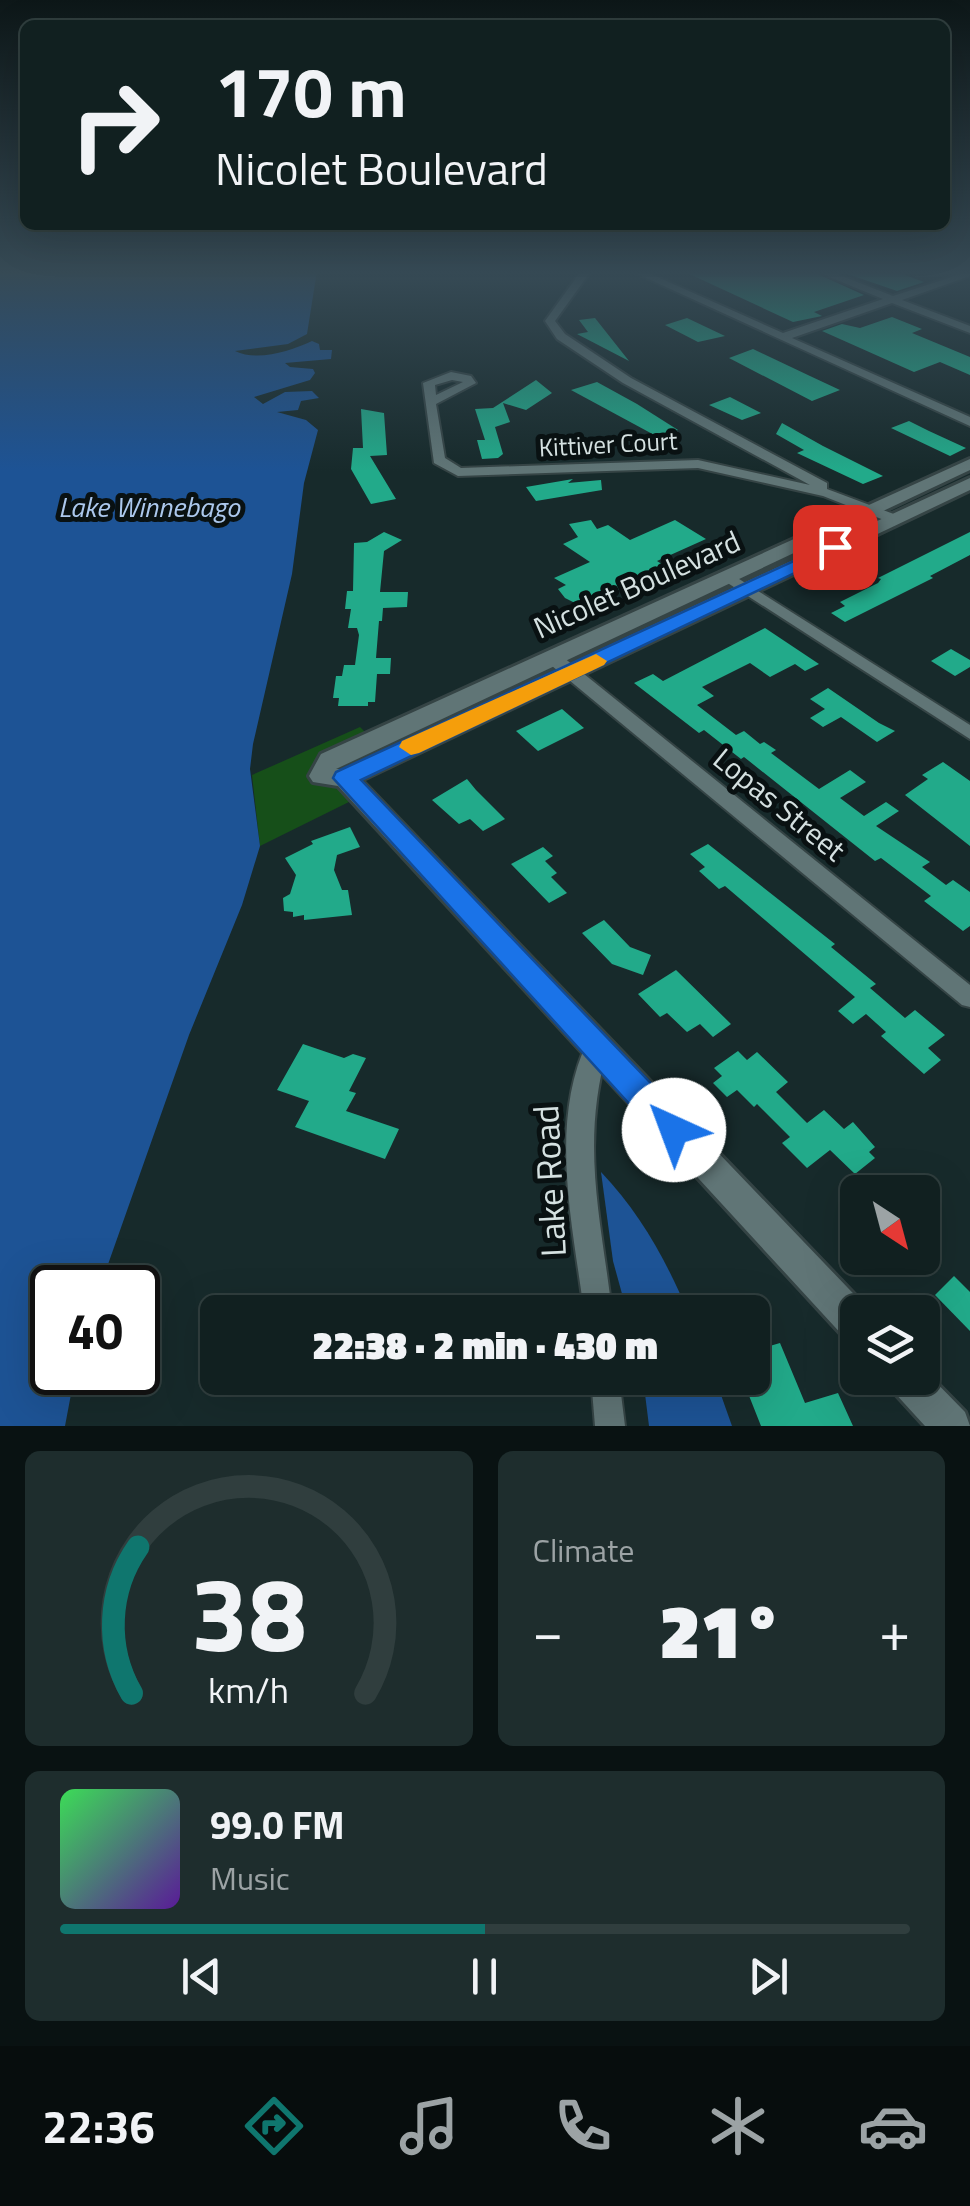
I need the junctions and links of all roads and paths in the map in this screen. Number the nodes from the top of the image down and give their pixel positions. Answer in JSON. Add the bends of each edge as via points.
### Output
{"nodes":[{"id":1,"x":559,"y":338,"type":"edge"},
{"id":2,"x":782,"y":338,"type":"edge"},
{"id":3,"x":430,"y":402,"type":"dead end"},
{"id":4,"x":970,"y":422,"type":"edge"},
{"id":5,"x":970,"y":464,"type":"edge"},
{"id":6,"x":970,"y":483,"type":"edge"},
{"id":7,"x":837,"y":496,"type":"junction"},
{"id":8,"x":873,"y":508,"type":"junction"},
{"id":9,"x":894,"y":520,"type":"junction"},
{"id":10,"x":737,"y":583,"type":"junction"},
{"id":11,"x":552,"y":657,"type":"junction"},
{"id":12,"x":569,"y":674,"type":"junction"},
{"id":13,"x":970,"y":733,"type":"edge"},
{"id":14,"x":337,"y":769,"type":"junction"},
{"id":15,"x":970,"y":998,"type":"edge"},
{"id":16,"x":596,"y":1047,"type":"junction"},
{"id":17,"x":596,"y":1295,"type":"edge"},
{"id":18,"x":840,"y":1306,"type":"edge"},
{"id":19,"x":607,"y":1395,"type":"edge"},
{"id":20,"x":922,"y":1395,"type":"edge"},
{"id":21,"x":610,"y":1426,"type":"edge"},
{"id":22,"x":951,"y":1426,"type":"edge"}],
"edges":[{"from":1,"to":7,"type":"street","via":[[630,384]]},
{"from":2,"to":4,"type":"street"},
{"from":3,"to":7,"type":"street","name":"Kittiver Court","via":[[439,460],[458,472],[675,462]]},
{"from":5,"to":8,"type":"street","name":"Nicolet Boulevard"},
{"from":6,"to":9,"type":"street","name":"Nicolet Boulevard"},
{"from":7,"to":8,"type":"street","name":"Kittiver Court"},
{"from":8,"to":9,"type":"street","name":"Kittiver Court"},
{"from":8,"to":10,"type":"street","name":"Nicolet Boulevard"},
{"from":9,"to":10,"type":"street","name":"Nicolet Boulevard"},
{"from":10,"to":11,"type":"street","name":"Nicolet Boulevard"},
{"from":10,"to":12,"type":"street","name":"Nicolet Boulevard"},
{"from":10,"to":13,"type":"street"},
{"from":11,"to":12,"type":"street","name":"Lopas Street"},
{"from":11,"to":14,"type":"street","name":"Nicolet Boulevard"},
{"from":12,"to":14,"type":"street","name":"Nicolet Boulevard"},
{"from":12,"to":15,"type":"street","name":"Lopas Street"},
{"from":14,"to":16,"type":"street"},
{"from":16,"to":17,"type":"street","name":"Lake Road","via":[[583,1082],[579,1143]]},
{"from":16,"to":18,"type":"street"},
{"from":19,"to":21,"type":"street"},
{"from":20,"to":22,"type":"street"}]}
